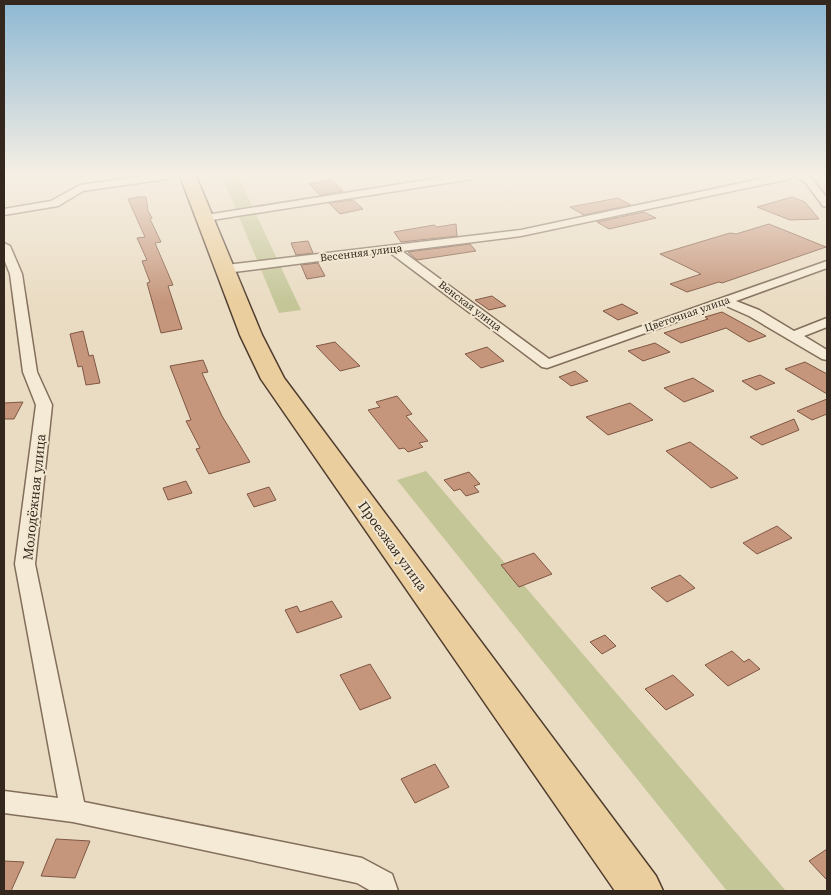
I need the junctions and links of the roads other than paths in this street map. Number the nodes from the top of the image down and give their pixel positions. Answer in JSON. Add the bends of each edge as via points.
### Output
{"nodes":[{"id":1,"x":206,"y":218,"type":"edge"},
{"id":2,"x":593,"y":218,"type":"edge"},
{"id":3,"x":4,"y":246,"type":"edge"},
{"id":4,"x":392,"y":249,"type":"junction"},
{"id":5,"x":827,"y":264,"type":"edge"},
{"id":6,"x":226,"y":269,"type":"junction"},
{"id":7,"x":726,"y":301,"type":"junction"},
{"id":8,"x":827,"y":322,"type":"edge"},
{"id":9,"x":793,"y":336,"type":"junction"},
{"id":10,"x":827,"y":356,"type":"edge"},
{"id":11,"x":547,"y":364,"type":"joint"},
{"id":12,"x":4,"y":802,"type":"edge"},
{"id":13,"x":73,"y":811,"type":"junction"},
{"id":14,"x":385,"y":891,"type":"edge"},
{"id":15,"x":641,"y":891,"type":"edge"}],
"edges":[{"from":1,"to":6,"type":"main road","name":"Проезжая улица"},
{"from":2,"to":4,"type":"street","name":"Весенняя улица","via":[[521,233]]},
{"from":3,"to":13,"type":"street","name":"Молодёжная улица","via":[[16,274],[30,372],[44,405],[25,564]]},
{"from":4,"to":6,"type":"street","name":"Весенняя улица"},
{"from":4,"to":11,"type":"street","name":"Венская улица"},
{"from":5,"to":7,"type":"street","name":"Цветочная улица"},
{"from":6,"to":15,"type":"main road","name":"Проезжая улица","via":[[251,335],[273,379]]},
{"from":7,"to":9,"type":"street"},
{"from":7,"to":11,"type":"street","name":"Цветочная улица"},
{"from":8,"to":9,"type":"street"},
{"from":9,"to":10,"type":"street"},
{"from":12,"to":13,"type":"street"},
{"from":13,"to":14,"type":"street","via":[[362,871],[382,883]]}]}
